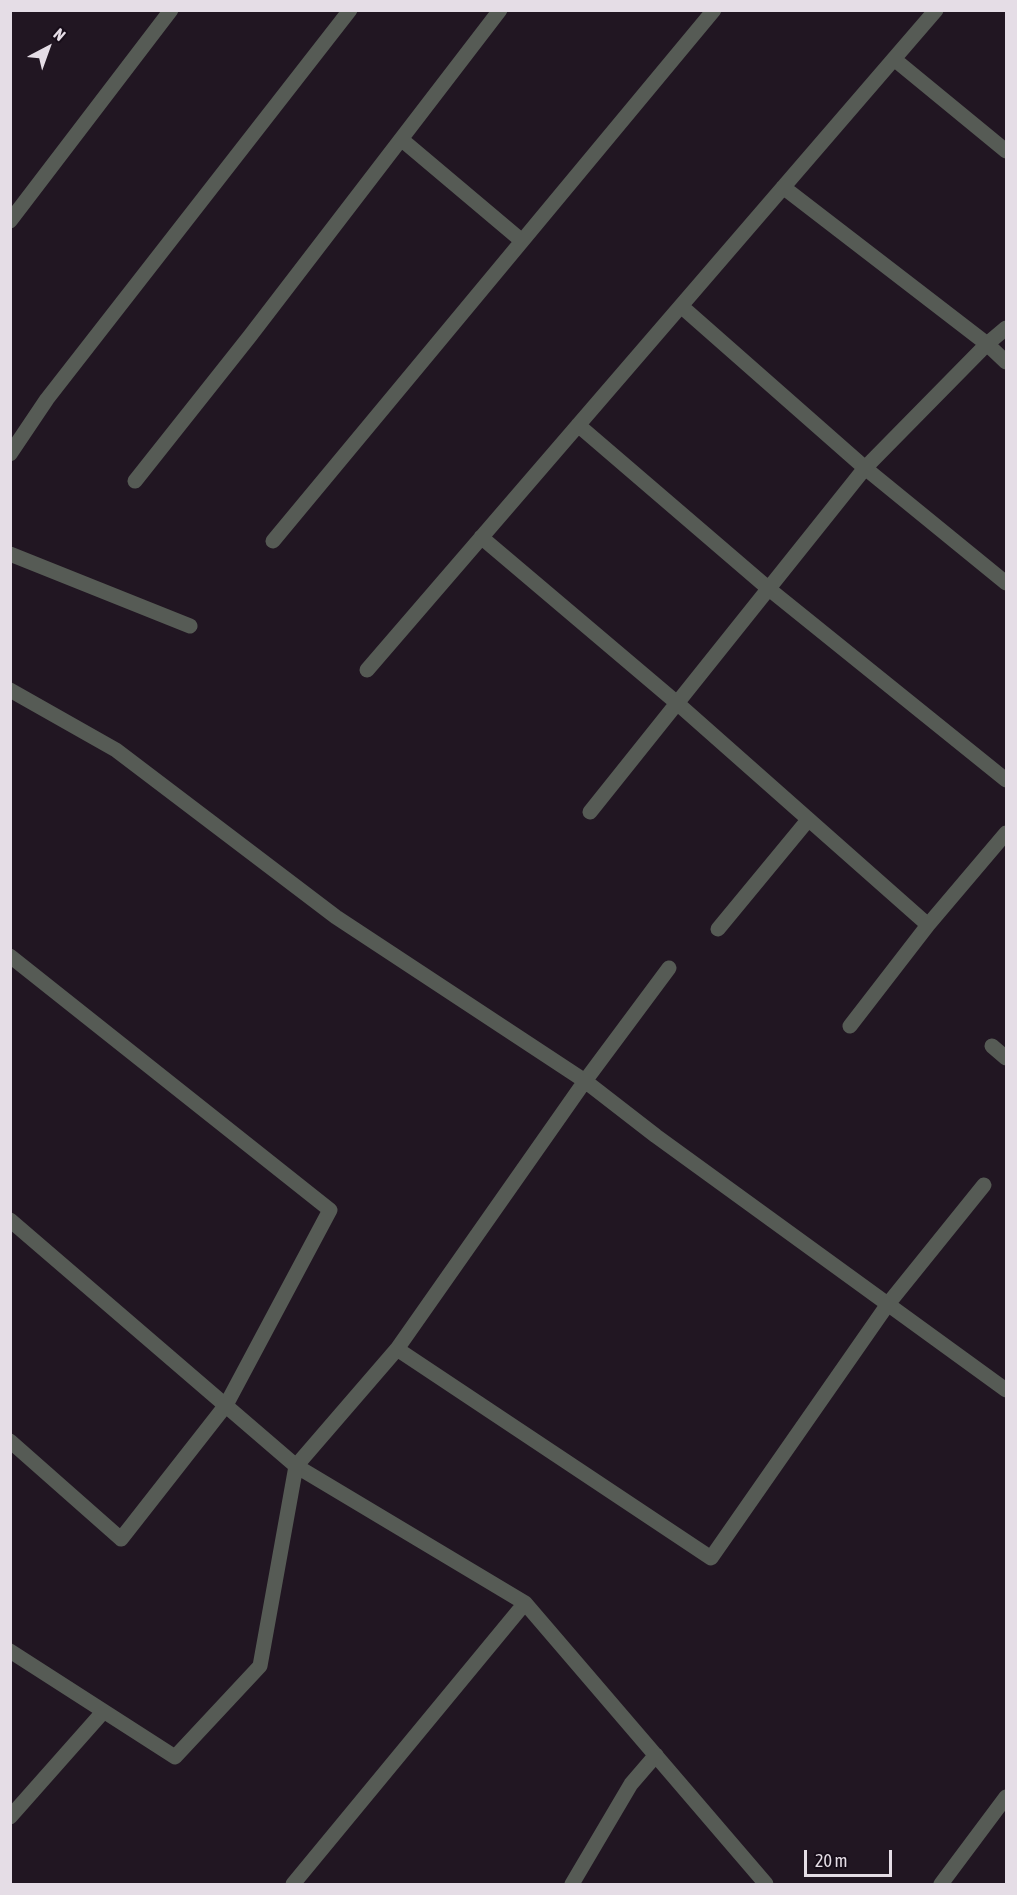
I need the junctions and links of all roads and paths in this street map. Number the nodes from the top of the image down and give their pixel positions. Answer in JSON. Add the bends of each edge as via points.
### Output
{"nodes":[{"id":1,"x":171,"y":10,"type":"edge"},
{"id":2,"x":350,"y":10,"type":"edge"},
{"id":3,"x":500,"y":10,"type":"edge"},
{"id":4,"x":714,"y":10,"type":"edge"},
{"id":5,"x":936,"y":10,"type":"edge"},
{"id":6,"x":894,"y":59,"type":"junction"},
{"id":7,"x":401,"y":139,"type":"junction"},
{"id":8,"x":1006,"y":151,"type":"edge"},
{"id":9,"x":783,"y":187,"type":"junction"},
{"id":10,"x":10,"y":221,"type":"edge"},
{"id":11,"x":522,"y":241,"type":"junction"},
{"id":12,"x":681,"y":306,"type":"junction"},
{"id":13,"x":1006,"y":328,"type":"edge"},
{"id":14,"x":987,"y":344,"type":"junction"},
{"id":15,"x":1006,"y":362,"type":"edge"},
{"id":16,"x":578,"y":425,"type":"junction"},
{"id":17,"x":10,"y":454,"type":"edge"},
{"id":18,"x":865,"y":468,"type":"junction"},
{"id":19,"x":135,"y":481,"type":"dead end"},
{"id":20,"x":481,"y":537,"type":"junction"},
{"id":21,"x":273,"y":541,"type":"dead end"},
{"id":22,"x":10,"y":554,"type":"edge"},
{"id":23,"x":1006,"y":583,"type":"edge"},
{"id":24,"x":769,"y":589,"type":"junction"},
{"id":25,"x":190,"y":626,"type":"dead end"},
{"id":26,"x":367,"y":670,"type":"dead end"},
{"id":27,"x":10,"y":690,"type":"edge"},
{"id":28,"x":677,"y":703,"type":"junction"},
{"id":29,"x":1006,"y":780,"type":"edge"},
{"id":30,"x":590,"y":812,"type":"dead end"},
{"id":31,"x":808,"y":820,"type":"junction"},
{"id":32,"x":1006,"y":833,"type":"edge"},
{"id":33,"x":928,"y":925,"type":"junction"},
{"id":34,"x":718,"y":929,"type":"dead end"},
{"id":35,"x":10,"y":956,"type":"edge"},
{"id":36,"x":669,"y":968,"type":"dead end"},
{"id":37,"x":850,"y":1026,"type":"dead end"},
{"id":38,"x":992,"y":1046,"type":"dead end"},
{"id":39,"x":1006,"y":1058,"type":"edge"},
{"id":40,"x":585,"y":1082,"type":"junction"},
{"id":41,"x":984,"y":1185,"type":"dead end"},
{"id":42,"x":10,"y":1220,"type":"edge"},
{"id":43,"x":888,"y":1304,"type":"junction"},
{"id":44,"x":397,"y":1349,"type":"junction"},
{"id":45,"x":1006,"y":1390,"type":"edge"},
{"id":46,"x":226,"y":1406,"type":"junction"},
{"id":47,"x":10,"y":1441,"type":"edge"},
{"id":48,"x":296,"y":1466,"type":"junction"},
{"id":49,"x":525,"y":1603,"type":"junction"},
{"id":50,"x":10,"y":1652,"type":"edge"},
{"id":51,"x":103,"y":1712,"type":"junction"},
{"id":52,"x":656,"y":1755,"type":"junction"},
{"id":53,"x":1006,"y":1797,"type":"edge"},
{"id":54,"x":10,"y":1817,"type":"edge"},
{"id":55,"x":293,"y":1884,"type":"edge"},
{"id":56,"x":572,"y":1884,"type":"edge"},
{"id":57,"x":766,"y":1884,"type":"edge"},
{"id":58,"x":941,"y":1884,"type":"edge"}],
"edges":[{"from":1,"to":10,"type":"street"},
{"from":2,"to":17,"type":"street","via":[[47,399]]},
{"from":3,"to":7,"type":"street"},
{"from":4,"to":11,"type":"street"},
{"from":5,"to":6,"type":"street"},
{"from":6,"to":8,"type":"street"},
{"from":6,"to":9,"type":"street"},
{"from":7,"to":11,"type":"street"},
{"from":7,"to":19,"type":"street"},
{"from":9,"to":12,"type":"street"},
{"from":9,"to":14,"type":"street"},
{"from":11,"to":21,"type":"street"},
{"from":12,"to":16,"type":"street"},
{"from":12,"to":18,"type":"street"},
{"from":13,"to":14,"type":"street"},
{"from":14,"to":15,"type":"street"},
{"from":14,"to":18,"type":"street"},
{"from":16,"to":20,"type":"street"},
{"from":16,"to":24,"type":"street"},
{"from":18,"to":23,"type":"street"},
{"from":18,"to":24,"type":"street"},
{"from":20,"to":26,"type":"street"},
{"from":20,"to":28,"type":"street"},
{"from":22,"to":25,"type":"street"},
{"from":24,"to":28,"type":"street"},
{"from":24,"to":29,"type":"street"},
{"from":27,"to":40,"type":"street","via":[[116,750],[336,917]]},
{"from":28,"to":30,"type":"street"},
{"from":28,"to":31,"type":"street"},
{"from":31,"to":33,"type":"street"},
{"from":31,"to":34,"type":"street"},
{"from":32,"to":33,"type":"street"},
{"from":33,"to":37,"type":"street"},
{"from":35,"to":46,"type":"street","via":[[330,1210]]},
{"from":36,"to":40,"type":"street"},
{"from":38,"to":39,"type":"street"},
{"from":40,"to":43,"type":"street"},
{"from":40,"to":44,"type":"street"},
{"from":41,"to":43,"type":"street"},
{"from":42,"to":46,"type":"street"},
{"from":43,"to":44,"type":"street","via":[[711,1558]]},
{"from":43,"to":45,"type":"street"},
{"from":44,"to":48,"type":"street"},
{"from":46,"to":47,"type":"street","via":[[121,1539]]},
{"from":46,"to":48,"type":"street"},
{"from":48,"to":49,"type":"street"},
{"from":48,"to":51,"type":"street","via":[[260,1666],[174,1757]]},
{"from":49,"to":52,"type":"street"},
{"from":49,"to":55,"type":"street"},
{"from":50,"to":51,"type":"street"},
{"from":51,"to":54,"type":"street"},
{"from":52,"to":56,"type":"street","via":[[631,1784]]},
{"from":52,"to":57,"type":"street"},
{"from":53,"to":58,"type":"street"}]}
